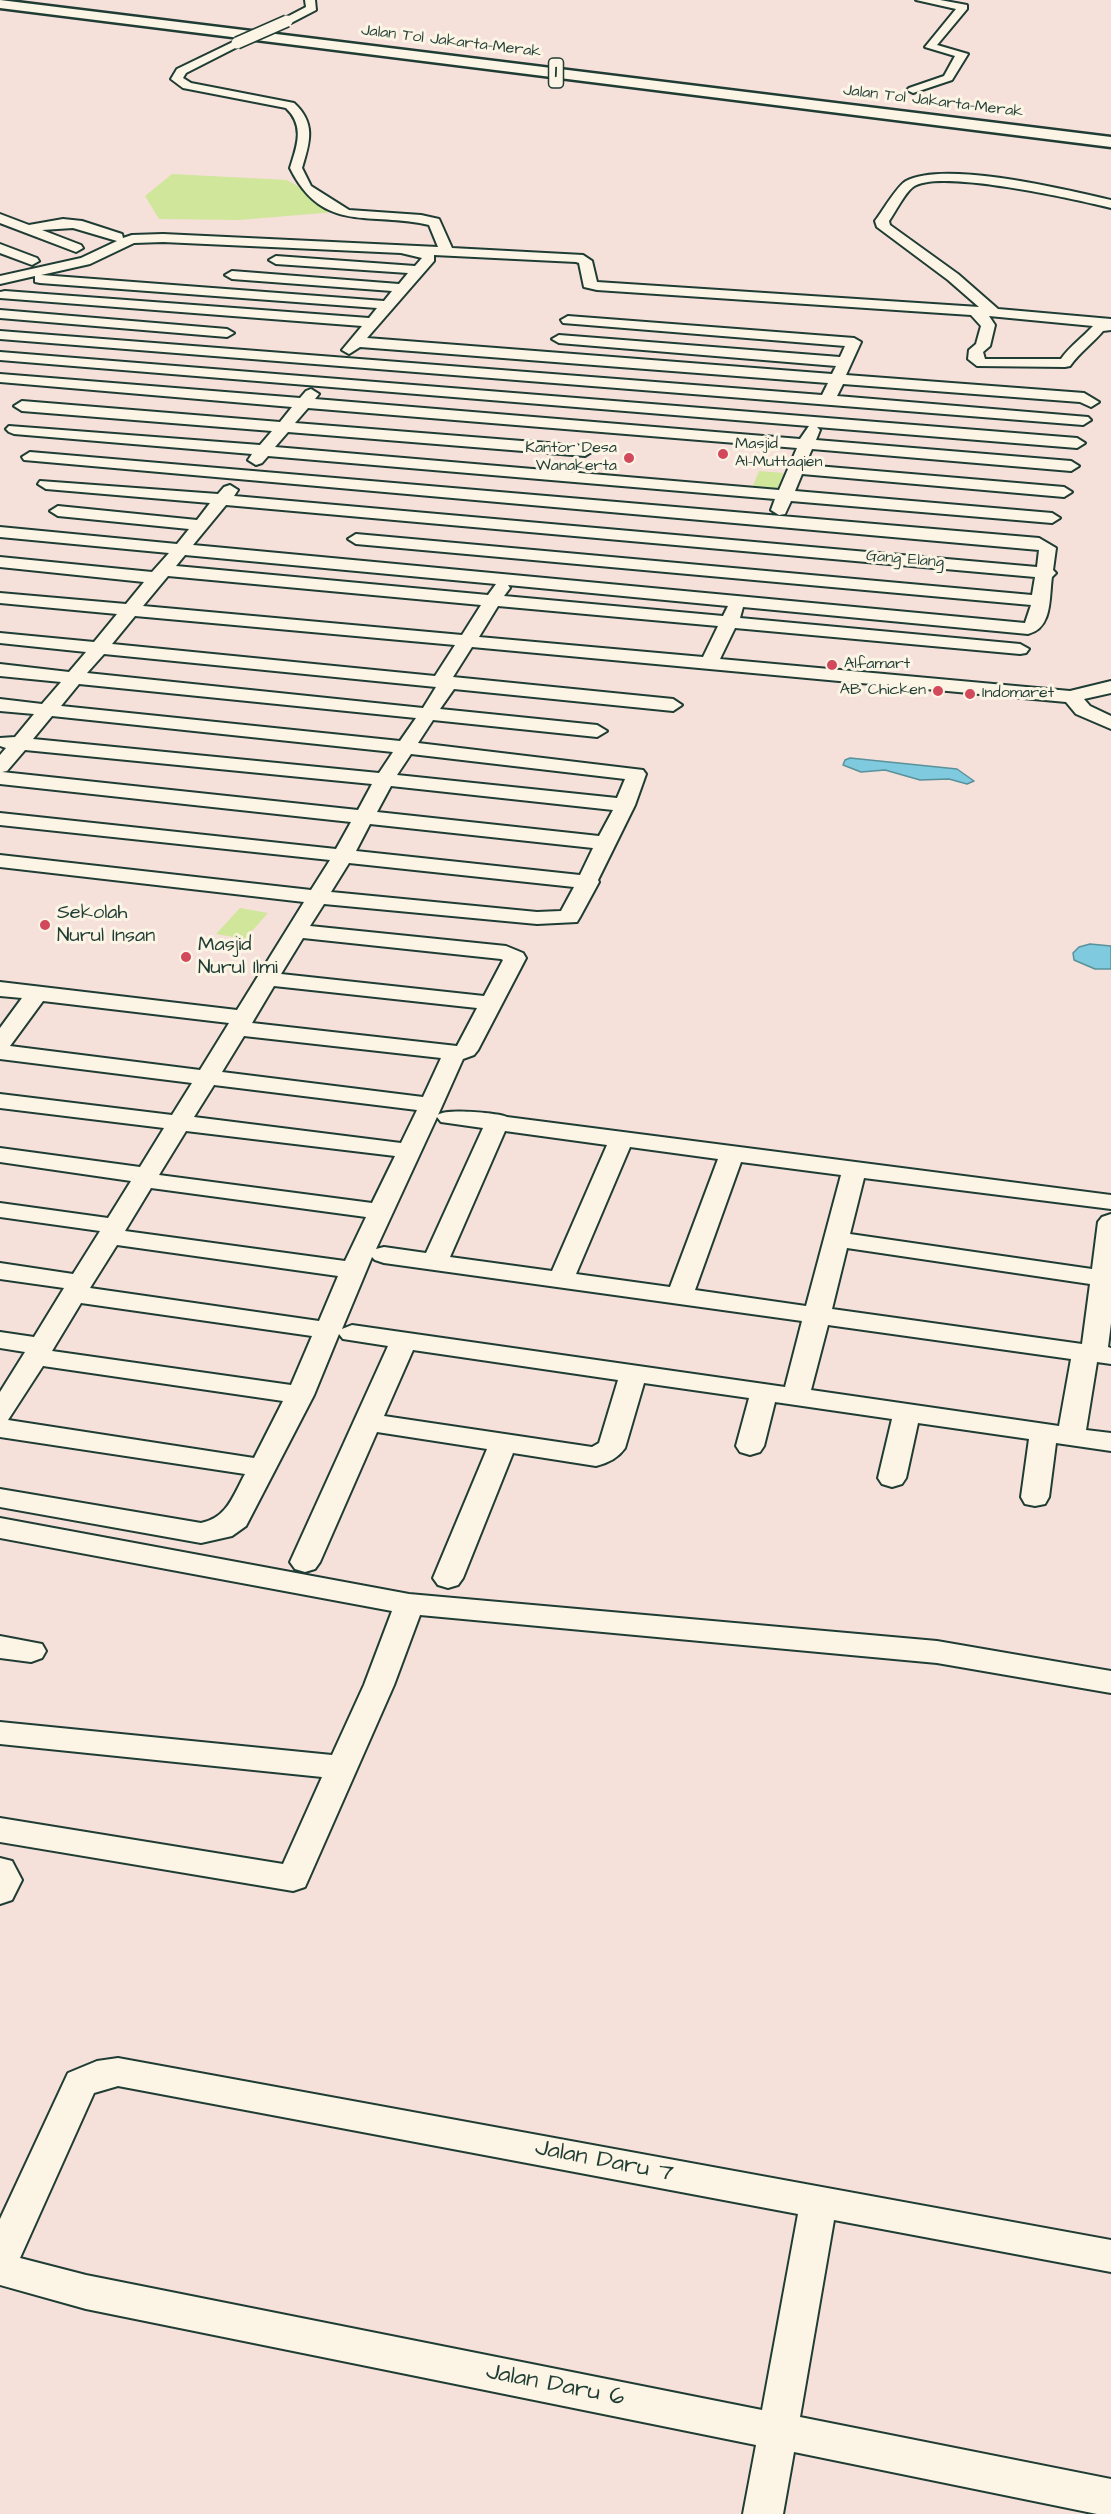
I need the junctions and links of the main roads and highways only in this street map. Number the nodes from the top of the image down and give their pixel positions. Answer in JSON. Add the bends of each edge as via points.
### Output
{"nodes":[{"id":1,"x":22,"y":0,"type":"edge"},
{"id":2,"x":0,"y":4,"type":"edge"},
{"id":3,"x":1111,"y":134,"type":"edge"},
{"id":4,"x":1111,"y":142,"type":"edge"}],
"edges":[{"from":1,"to":3,"type":"highway","name":"Jalan Tol Jakarta–Merak","number":"1"},
{"from":2,"to":4,"type":"highway","name":"Jalan Tol Jakarta–Merak","number":"1"}]}
